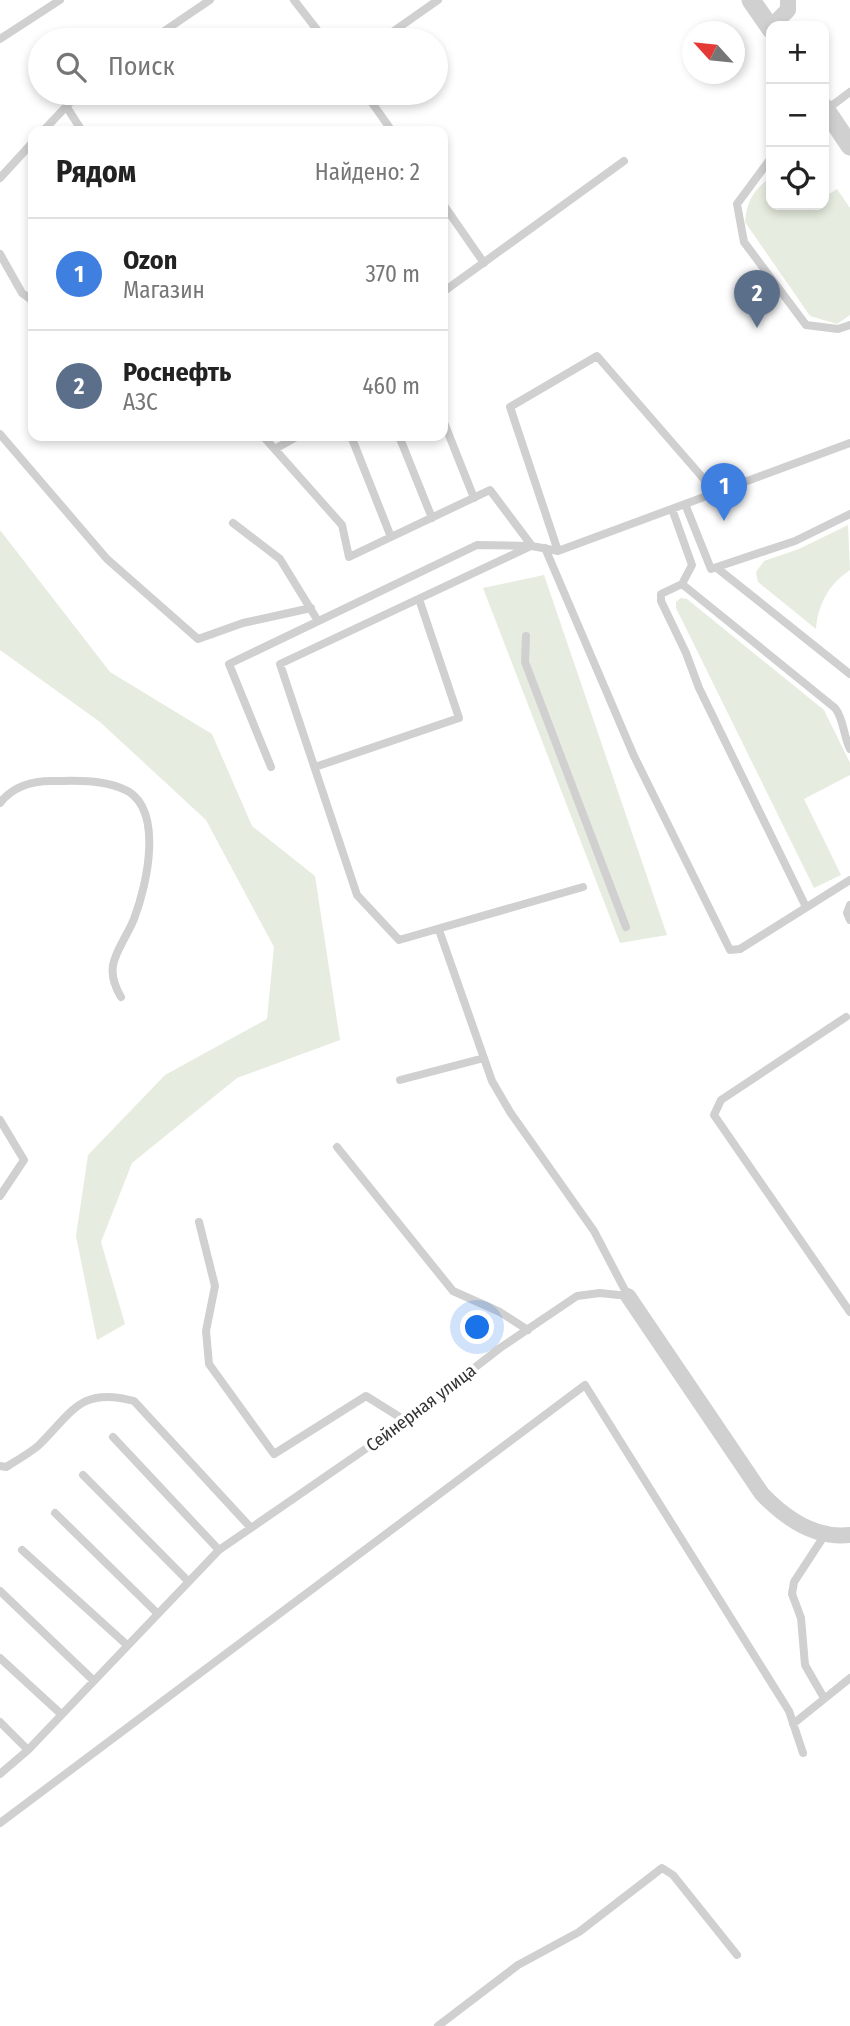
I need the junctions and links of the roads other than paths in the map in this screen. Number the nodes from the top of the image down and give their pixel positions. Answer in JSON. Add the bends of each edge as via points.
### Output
{"nodes":[{"id":1,"x":60,"y":0,"type":"edge"},
{"id":2,"x":210,"y":0,"type":"edge"},
{"id":3,"x":294,"y":0,"type":"edge"},
{"id":4,"x":438,"y":0,"type":"edge"},
{"id":5,"x":751,"y":0,"type":"edge"},
{"id":6,"x":788,"y":0,"type":"edge"},
{"id":7,"x":766,"y":21,"type":"edge"},
{"id":8,"x":778,"y":21,"type":"edge"},
{"id":9,"x":169,"y":28,"type":"edge"},
{"id":10,"x":316,"y":28,"type":"edge"},
{"id":11,"x":398,"y":28,"type":"edge"},
{"id":12,"x":0,"y":39,"type":"edge"},
{"id":13,"x":850,"y":92,"type":"edge"},
{"id":14,"x":374,"y":105,"type":"edge"},
{"id":15,"x":66,"y":106,"type":"joint"},
{"id":16,"x":829,"y":107,"type":"edge"},
{"id":17,"x":829,"y":117,"type":"edge"},
{"id":18,"x":48,"y":126,"type":"edge"},
{"id":19,"x":79,"y":126,"type":"edge"},
{"id":20,"x":388,"y":126,"type":"edge"},
{"id":21,"x":850,"y":146,"type":"edge"},
{"id":22,"x":28,"y":147,"type":"edge"},
{"id":23,"x":624,"y":161,"type":"dead end"},
{"id":24,"x":766,"y":165,"type":"edge"},
{"id":25,"x":0,"y":178,"type":"edge"},
{"id":26,"x":448,"y":211,"type":"edge"},
{"id":27,"x":0,"y":254,"type":"edge"},
{"id":28,"x":484,"y":263,"type":"junction"},
{"id":29,"x":448,"y":288,"type":"edge"},
{"id":30,"x":28,"y":297,"type":"edge"},
{"id":31,"x":850,"y":325,"type":"edge"},
{"id":32,"x":448,"y":433,"type":"edge"},
{"id":33,"x":0,"y":434,"type":"edge"},
{"id":34,"x":267,"y":441,"type":"edge"},
{"id":35,"x":289,"y":441,"type":"edge"},
{"id":36,"x":353,"y":441,"type":"edge"},
{"id":37,"x":401,"y":441,"type":"edge"},
{"id":38,"x":850,"y":443,"type":"edge"},
{"id":39,"x":275,"y":449,"type":"junction"},
{"id":40,"x":716,"y":492,"type":"junction"},
{"id":41,"x":474,"y":498,"type":"junction"},
{"id":42,"x":685,"y":504,"type":"junction"},
{"id":43,"x":672,"y":509,"type":"junction"},
{"id":44,"x":850,"y":514,"type":"edge"},
{"id":45,"x":432,"y":518,"type":"junction"},
{"id":46,"x":233,"y":523,"type":"dead end"},
{"id":47,"x":391,"y":537,"type":"junction"},
{"id":48,"x":532,"y":545,"type":"junction"},
{"id":49,"x":545,"y":548,"type":"junction"},
{"id":50,"x":558,"y":551,"type":"junction"},
{"id":51,"x":717,"y":568,"type":"junction"},
{"id":52,"x":682,"y":584,"type":"junction"},
{"id":53,"x":419,"y":599,"type":"junction"},
{"id":54,"x":310,"y":608,"type":"junction"},
{"id":55,"x":318,"y":621,"type":"junction"},
{"id":56,"x":526,"y":636,"type":"dead end"},
{"id":57,"x":850,"y":674,"type":"edge"},
{"id":58,"x":850,"y":749,"type":"edge"},
{"id":59,"x":271,"y":767,"type":"dead end"},
{"id":60,"x":314,"y":767,"type":"junction"},
{"id":61,"x":0,"y":803,"type":"edge"},
{"id":62,"x":850,"y":880,"type":"edge"},
{"id":63,"x":583,"y":887,"type":"dead end"},
{"id":64,"x":850,"y":905,"type":"edge"},
{"id":65,"x":806,"y":907,"type":"junction"},
{"id":66,"x":850,"y":920,"type":"edge"},
{"id":67,"x":626,"y":927,"type":"dead end"},
{"id":68,"x":439,"y":930,"type":"junction"},
{"id":69,"x":121,"y":997,"type":"dead end"},
{"id":70,"x":846,"y":1017,"type":"dead end"},
{"id":71,"x":484,"y":1058,"type":"junction"},
{"id":72,"x":400,"y":1080,"type":"dead end"},
{"id":73,"x":0,"y":1120,"type":"edge"},
{"id":74,"x":337,"y":1147,"type":"dead end"},
{"id":75,"x":0,"y":1196,"type":"edge"},
{"id":76,"x":199,"y":1222,"type":"dead end"},
{"id":77,"x":628,"y":1296,"type":"junction"},
{"id":78,"x":850,"y":1312,"type":"edge"},
{"id":79,"x":528,"y":1329,"type":"junction"},
{"id":80,"x":406,"y":1421,"type":"junction"},
{"id":81,"x":113,"y":1437,"type":"dead end"},
{"id":82,"x":0,"y":1466,"type":"edge"},
{"id":83,"x":83,"y":1475,"type":"dead end"},
{"id":84,"x":55,"y":1513,"type":"dead end"},
{"id":85,"x":251,"y":1528,"type":"junction"},
{"id":86,"x":826,"y":1533,"type":"junction"},
{"id":87,"x":850,"y":1535,"type":"edge"},
{"id":88,"x":22,"y":1550,"type":"dead end"},
{"id":89,"x":219,"y":1550,"type":"junction"},
{"id":90,"x":188,"y":1581,"type":"junction"},
{"id":91,"x":0,"y":1591,"type":"edge"},
{"id":92,"x":157,"y":1613,"type":"junction"},
{"id":93,"x":127,"y":1645,"type":"junction"},
{"id":94,"x":0,"y":1658,"type":"edge"},
{"id":95,"x":849,"y":1680,"type":"edge"},
{"id":96,"x":94,"y":1681,"type":"junction"},
{"id":97,"x":824,"y":1698,"type":"junction"},
{"id":98,"x":61,"y":1714,"type":"junction"},
{"id":99,"x":0,"y":1722,"type":"edge"},
{"id":100,"x":793,"y":1724,"type":"junction"},
{"id":101,"x":28,"y":1750,"type":"junction"},
{"id":102,"x":803,"y":1753,"type":"dead end"},
{"id":103,"x":0,"y":1774,"type":"edge"},
{"id":104,"x":0,"y":1823,"type":"edge"},
{"id":105,"x":737,"y":1955,"type":"dead end"},
{"id":106,"x":438,"y":2026,"type":"edge"}],
"edges":[{"from":1,"to":12,"type":"lane"},
{"from":2,"to":9,"type":"lane"},
{"from":3,"to":10,"type":"lane"},
{"from":4,"to":11,"type":"lane"},
{"from":5,"to":7,"type":"street"},
{"from":6,"to":8,"type":"street","via":[[788,10]]},
{"from":13,"to":16,"type":"lane"},
{"from":14,"to":20,"type":"lane"},
{"from":15,"to":18,"type":"lane"},
{"from":15,"to":19,"type":"lane"},
{"from":17,"to":21,"type":"street"},
{"from":22,"to":25,"type":"lane"},
{"from":23,"to":28,"type":"lane"},
{"from":24,"to":31,"type":"lane","via":[[737,204],[744,242],[806,325],[838,329]]},
{"from":26,"to":28,"type":"lane"},
{"from":27,"to":30,"type":"lane"},
{"from":28,"to":29,"type":"lane"},
{"from":32,"to":41,"type":"lane"},
{"from":33,"to":54,"type":"lane","via":[[107,559],[198,639]]},
{"from":34,"to":39,"type":"lane"},
{"from":35,"to":39,"type":"lane"},
{"from":36,"to":47,"type":"lane"},
{"from":37,"to":45,"type":"lane"},
{"from":38,"to":40,"type":"lane"},
{"from":39,"to":47,"type":"lane","via":[[341,525],[349,557]]},
{"from":40,"to":42,"type":"lane"},
{"from":40,"to":50,"type":"lane","via":[[597,356],[510,407]]},
{"from":41,"to":45,"type":"lane"},
{"from":41,"to":48,"type":"lane","via":[[490,490]]},
{"from":42,"to":43,"type":"lane"},
{"from":42,"to":51,"type":"lane","via":[[708,567]]},
{"from":43,"to":50,"type":"lane"},
{"from":43,"to":52,"type":"lane","via":[[691,561]]},
{"from":44,"to":51,"type":"lane","via":[[795,541]]},
{"from":45,"to":47,"type":"lane"},
{"from":46,"to":54,"type":"lane","via":[[280,559]]},
{"from":48,"to":49,"type":"lane"},
{"from":48,"to":53,"type":"lane"},
{"from":48,"to":55,"type":"lane","via":[[477,545]]},
{"from":49,"to":50,"type":"lane"},
{"from":49,"to":65,"type":"lane","via":[[634,756],[726,946],[740,949]]},
{"from":51,"to":57,"type":"lane"},
{"from":52,"to":58,"type":"lane","via":[[835,708],[841,714],[842,732]]},
{"from":52,"to":65,"type":"lane","via":[[664,591],[661,601]]},
{"from":53,"to":60,"type":"lane","via":[[280,664]]},
{"from":53,"to":60,"type":"lane","via":[[459,718]]},
{"from":54,"to":55,"type":"lane"},
{"from":55,"to":59,"type":"lane","via":[[229,664]]},
{"from":56,"to":67,"type":"lane","via":[[525,662]]},
{"from":60,"to":68,"type":"lane","via":[[358,895],[398,940]]},
{"from":61,"to":69,"type":"lane","via":[[6,794],[33,781],[97,781],[123,788],[135,797],[149,821],[149,853],[137,909],[111,964],[111,982]]},
{"from":62,"to":65,"type":"lane"},
{"from":63,"to":68,"type":"lane"},
{"from":64,"to":66,"type":"lane"},
{"from":68,"to":71,"type":"lane"},
{"from":70,"to":78,"type":"lane","via":[[721,1100],[714,1115]]},
{"from":71,"to":72,"type":"lane"},
{"from":71,"to":77,"type":"lane","via":[[510,1112],[594,1231]]},
{"from":73,"to":75,"type":"lane","via":[[24,1160]]},
{"from":74,"to":79,"type":"lane","via":[[453,1291]]},
{"from":76,"to":80,"type":"lane","via":[[215,1286],[206,1331],[209,1364],[274,1454],[366,1396]]},
{"from":77,"to":79,"type":"lane","name":"Сейнерная улица","via":[[577,1296]]},
{"from":77,"to":86,"type":"street","via":[[762,1494],[782,1515]]},
{"from":79,"to":80,"type":"lane","name":"Сейнерная улица"},
{"from":80,"to":85,"type":"lane","name":"Сейнерная улица"},
{"from":81,"to":89,"type":"lane"},
{"from":82,"to":85,"type":"lane","via":[[36,1448],[75,1405],[109,1394],[134,1401]]},
{"from":83,"to":90,"type":"lane"},
{"from":84,"to":92,"type":"lane"},
{"from":85,"to":89,"type":"lane","name":"Сейнерная улица"},
{"from":86,"to":87,"type":"street"},
{"from":86,"to":97,"type":"lane","via":[[794,1582],[792,1594],[802,1618],[805,1665]]},
{"from":88,"to":93,"type":"lane"},
{"from":89,"to":90,"type":"lane","name":"Сейнерная улица"},
{"from":90,"to":92,"type":"lane","name":"Сейнерная улица"},
{"from":91,"to":96,"type":"lane"},
{"from":92,"to":93,"type":"lane","name":"Сейнерная улица"},
{"from":93,"to":96,"type":"lane","name":"Сейнерная улица"},
{"from":94,"to":98,"type":"lane"},
{"from":95,"to":97,"type":"lane"},
{"from":96,"to":98,"type":"lane","name":"Сейнерная улица"},
{"from":97,"to":100,"type":"lane"},
{"from":98,"to":101,"type":"lane","name":"Сейнерная улица"},
{"from":99,"to":101,"type":"lane"},
{"from":100,"to":102,"type":"lane"},
{"from":100,"to":104,"type":"lane","via":[[782,1699],[585,1385]]},
{"from":101,"to":103,"type":"lane","name":"Сейнерная улица"},
{"from":105,"to":106,"type":"lane","via":[[673,1875],[662,1868],[579,1933],[518,1965]]}]}
